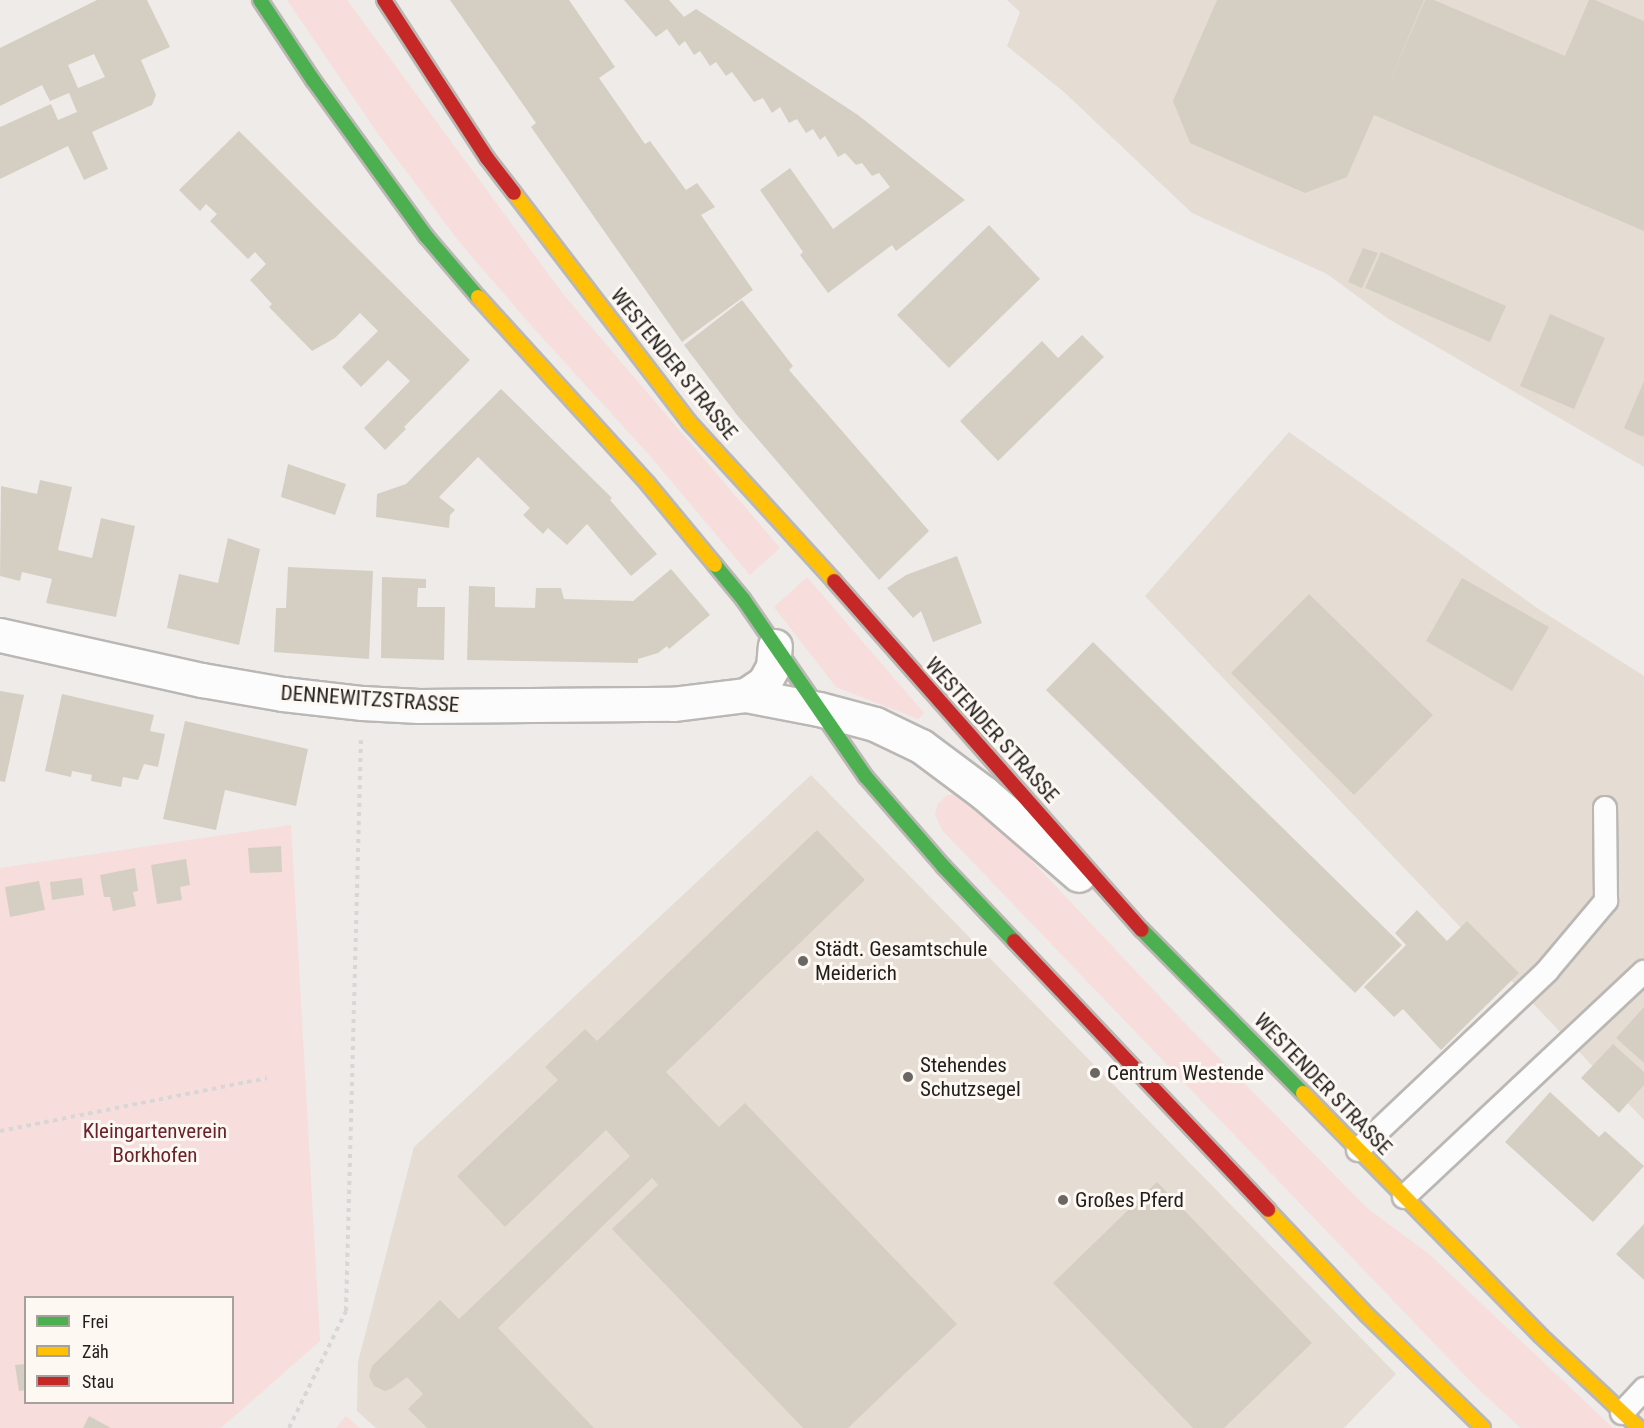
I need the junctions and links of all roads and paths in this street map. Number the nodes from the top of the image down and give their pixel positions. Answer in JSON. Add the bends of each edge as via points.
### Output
{"nodes":[{"id":1,"x":260,"y":0,"type":"edge"},
{"id":2,"x":384,"y":0,"type":"edge"},
{"id":3,"x":394,"y":0,"type":"edge"},
{"id":4,"x":399,"y":21,"type":"junction"},
{"id":5,"x":0,"y":635,"type":"edge"},
{"id":6,"x":775,"y":646,"type":"junction"},
{"id":7,"x":746,"y":695,"type":"junction"},
{"id":8,"x":362,"y":703,"type":"junction"},
{"id":9,"x":819,"y":709,"type":"junction"},
{"id":10,"x":1605,"y":808,"type":"dead end"},
{"id":11,"x":1139,"y":927,"type":"junction"},
{"id":12,"x":1644,"y":972,"type":"edge"},
{"id":13,"x":267,"y":1078,"type":"dead end"},
{"id":14,"x":0,"y":1131,"type":"edge"},
{"id":15,"x":1358,"y":1150,"type":"junction"},
{"id":16,"x":1404,"y":1197,"type":"junction"},
{"id":17,"x":1644,"y":1389,"type":"edge"},
{"id":18,"x":1622,"y":1413,"type":"junction"},
{"id":19,"x":289,"y":1428,"type":"edge"},
{"id":20,"x":1483,"y":1428,"type":"edge"},
{"id":21,"x":1639,"y":1428,"type":"edge"}],
"edges":[{"from":1,"to":6,"type":"main road","via":[[426,236],[648,484],[743,600]]},
{"from":2,"to":4,"type":"main road","name":"WESTENDER STRASSE"},
{"from":3,"to":4,"type":"main road"},
{"from":4,"to":11,"type":"main road","name":"WESTENDER STRASSE","via":[[487,158],[689,422]]},
{"from":5,"to":8,"type":"street","name":"DENNEWITZSTRASSE","via":[[202,680]]},
{"from":6,"to":7,"type":"street","via":[[772,667],[764,683]]},
{"from":6,"to":9,"type":"main road"},
{"from":7,"to":8,"type":"street","name":"DENNEWITZSTRASSE","via":[[673,704]]},
{"from":7,"to":9,"type":"street","name":"DENNEWITZSTRASSE"},
{"from":8,"to":19,"type":"path","via":[[346,1311]]},
{"from":9,"to":11,"type":"street","name":"DENNEWITZSTRASSE","via":[[875,724],[921,746],[984,793]]},
{"from":9,"to":20,"type":"main road","via":[[866,777],[943,866],[1367,1315]]},
{"from":10,"to":15,"type":"lane","via":[[1605,901],[1547,970]]},
{"from":11,"to":15,"type":"main road","name":"WESTENDER STRASSE"},
{"from":12,"to":16,"type":"lane"},
{"from":13,"to":14,"type":"path"},
{"from":15,"to":16,"type":"main road","name":"WESTENDER STRASSE"},
{"from":16,"to":18,"type":"main road","name":"WESTENDER STRASSE"},
{"from":17,"to":18,"type":"lane"},
{"from":18,"to":21,"type":"main road","name":"WESTENDER STRASSE"}]}
